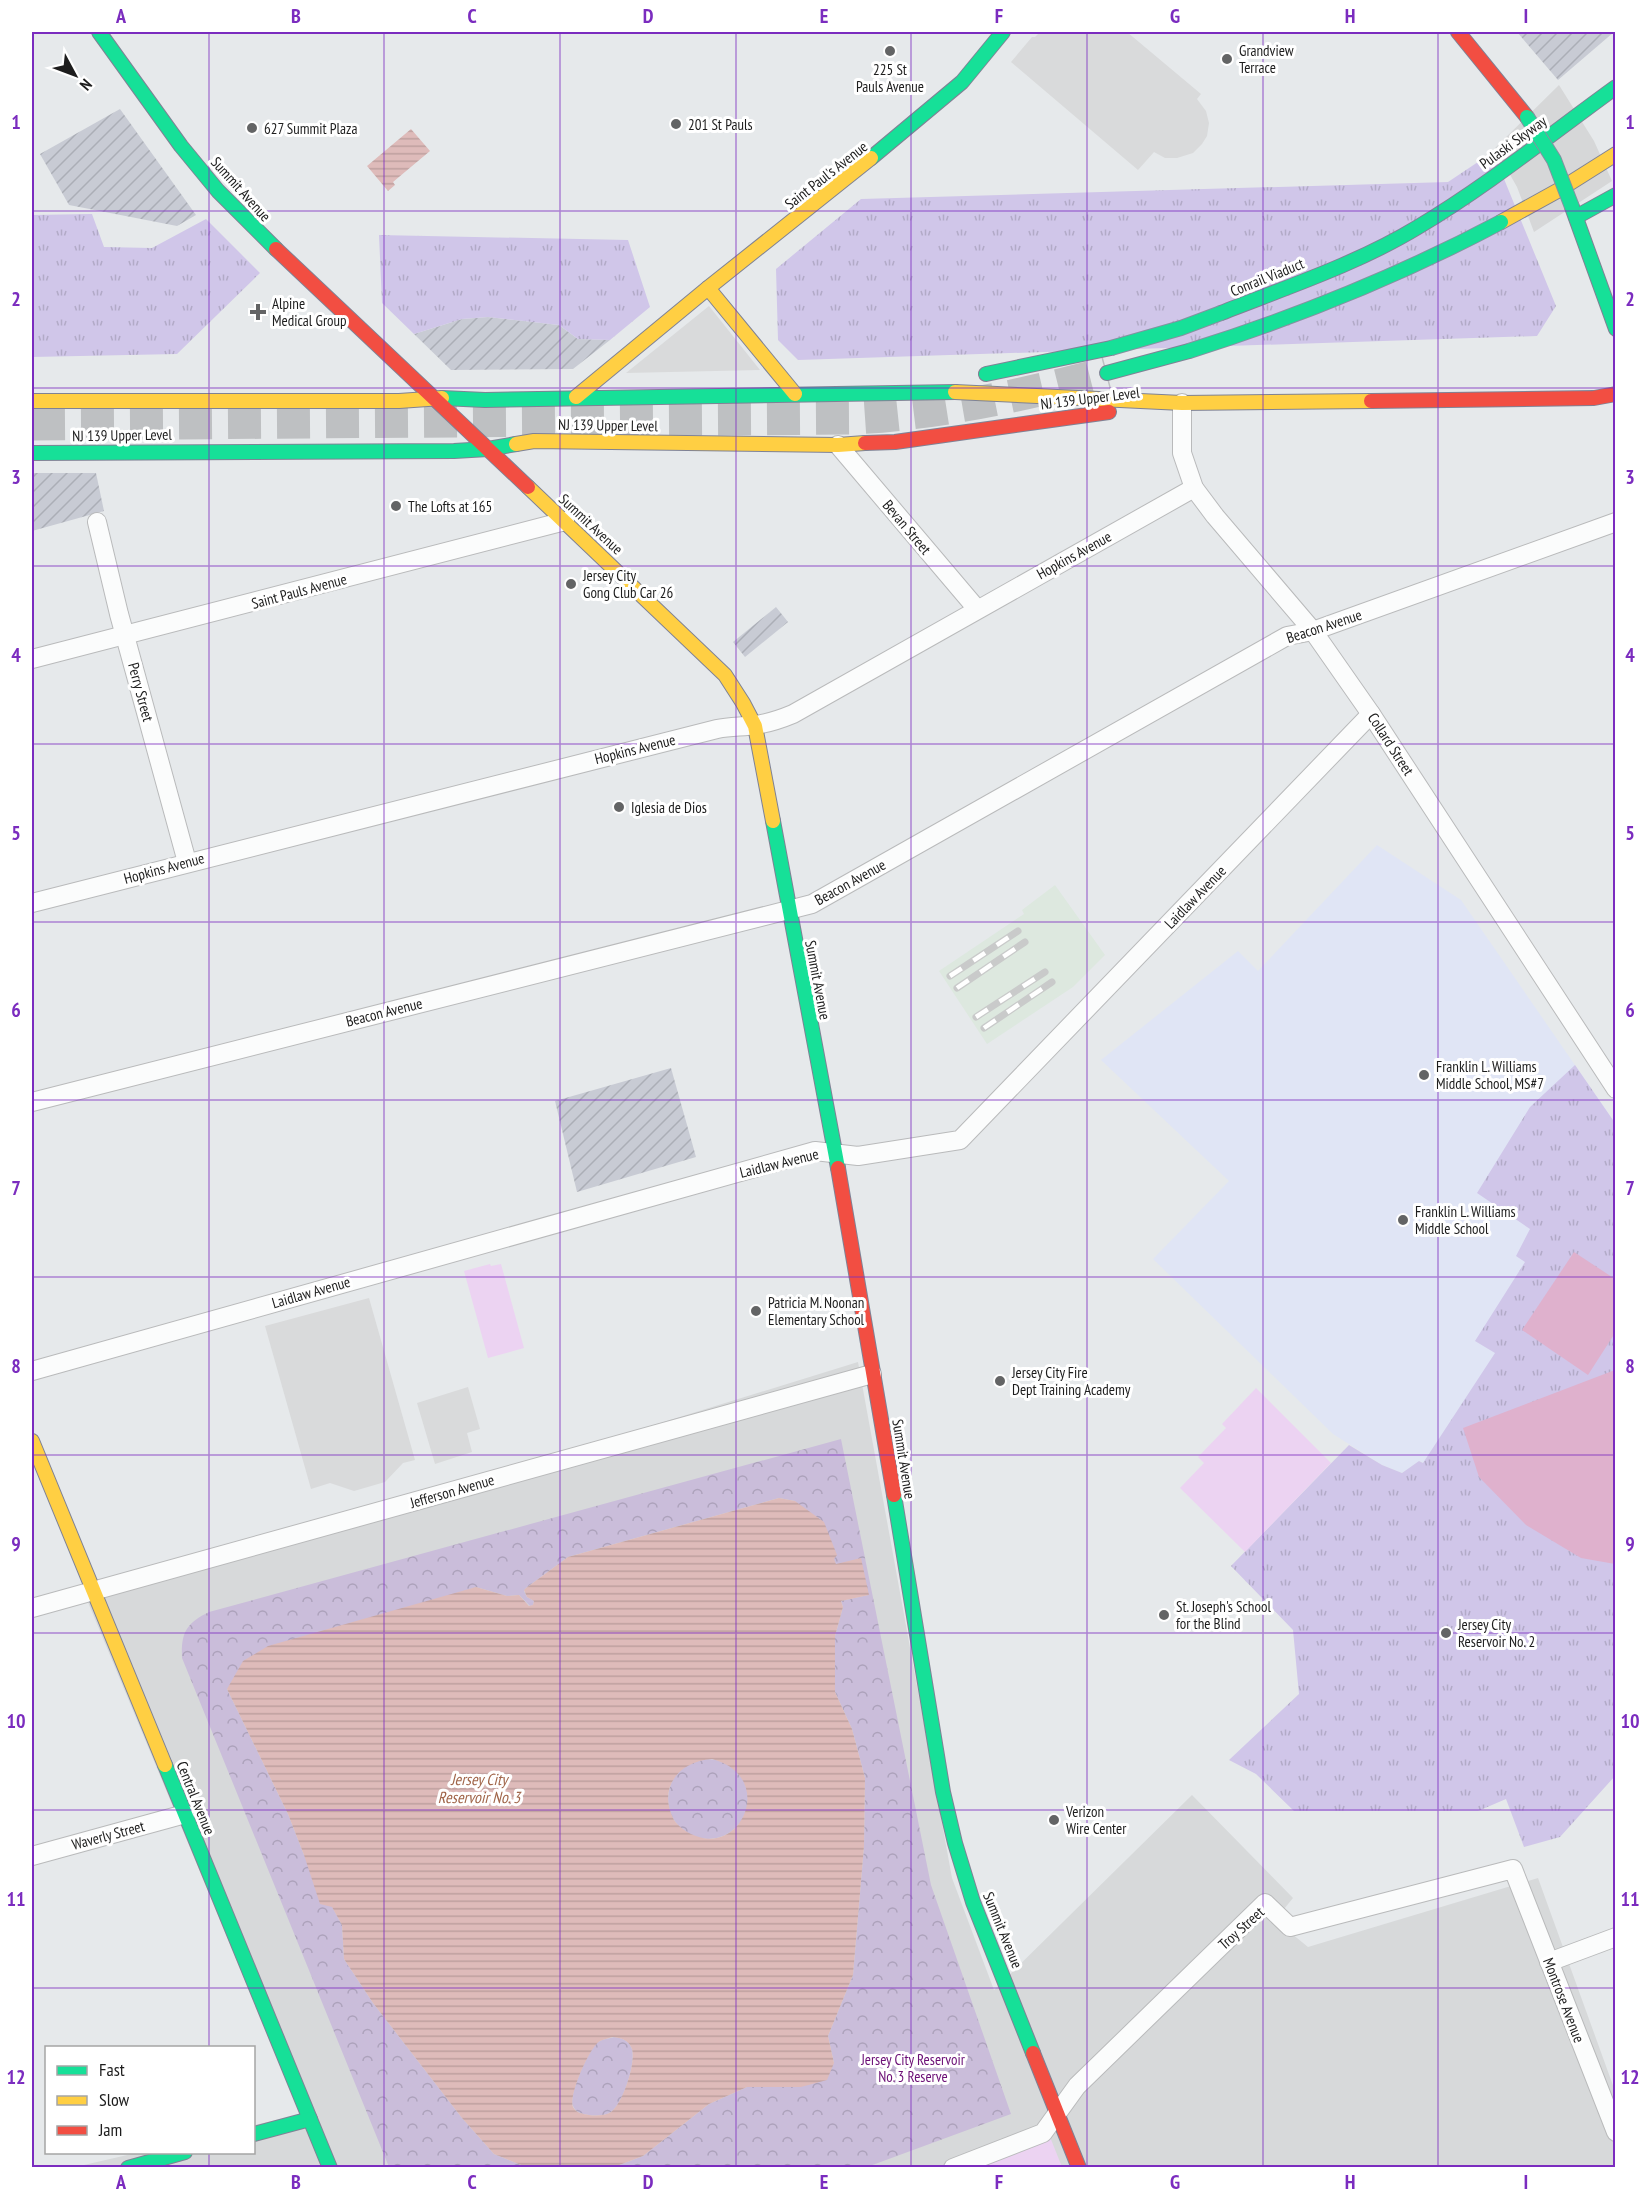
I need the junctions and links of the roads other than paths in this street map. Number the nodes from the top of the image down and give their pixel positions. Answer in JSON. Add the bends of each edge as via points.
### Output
{"nodes":[{"id":1,"x":99,"y":32,"type":"edge"},
{"id":2,"x":1003,"y":32,"type":"edge"},
{"id":3,"x":1458,"y":32,"type":"edge"},
{"id":4,"x":1616,"y":87,"type":"edge"},
{"id":5,"x":1562,"y":151,"type":"dead end"},
{"id":6,"x":1616,"y":154,"type":"edge"},
{"id":7,"x":1545,"y":163,"type":"dead end"},
{"id":8,"x":1616,"y":195,"type":"edge"},
{"id":9,"x":1483,"y":202,"type":"dead end"},
{"id":10,"x":1574,"y":212,"type":"junction"},
{"id":11,"x":1428,"y":221,"type":"joint"},
{"id":12,"x":708,"y":288,"type":"junction"},
{"id":13,"x":1221,"y":313,"type":"junction"},
{"id":14,"x":1616,"y":329,"type":"edge"},
{"id":15,"x":1107,"y":373,"type":"tunnel mouth"},
{"id":16,"x":986,"y":375,"type":"dead end"},
{"id":17,"x":795,"y":394,"type":"junction"},
{"id":18,"x":1616,"y":394,"type":"edge"},
{"id":19,"x":432,"y":397,"type":"junction"},
{"id":20,"x":576,"y":397,"type":"junction"},
{"id":21,"x":32,"y":401,"type":"edge"},
{"id":22,"x":1182,"y":403,"type":"junction"},
{"id":23,"x":838,"y":445,"type":"junction"},
{"id":24,"x":488,"y":449,"type":"junction"},
{"id":25,"x":32,"y":453,"type":"edge"},
{"id":26,"x":1194,"y":488,"type":"junction"},
{"id":27,"x":565,"y":521,"type":"junction"},
{"id":28,"x":97,"y":522,"type":"dead end"},
{"id":29,"x":1616,"y":522,"type":"edge"},
{"id":30,"x":976,"y":609,"type":"junction"},
{"id":31,"x":1313,"y":631,"type":"junction"},
{"id":32,"x":126,"y":636,"type":"junction"},
{"id":33,"x":32,"y":659,"type":"edge"},
{"id":34,"x":1371,"y":714,"type":"junction"},
{"id":35,"x":754,"y":726,"type":"junction"},
{"id":36,"x":187,"y":862,"type":"junction"},
{"id":37,"x":32,"y":903,"type":"edge"},
{"id":38,"x":789,"y":909,"type":"junction"},
{"id":39,"x":1616,"y":1089,"type":"edge"},
{"id":40,"x":32,"y":1102,"type":"edge"},
{"id":41,"x":835,"y":1152,"type":"junction"},
{"id":42,"x":32,"y":1371,"type":"edge"},
{"id":43,"x":872,"y":1374,"type":"junction"},
{"id":44,"x":32,"y":1441,"type":"edge"},
{"id":45,"x":92,"y":1591,"type":"junction"},
{"id":46,"x":32,"y":1608,"type":"edge"},
{"id":47,"x":184,"y":1814,"type":"junction"},
{"id":48,"x":32,"y":1856,"type":"edge"},
{"id":49,"x":1513,"y":1869,"type":"joint"},
{"id":50,"x":1616,"y":1937,"type":"edge"},
{"id":51,"x":1549,"y":1962,"type":"junction"},
{"id":52,"x":1058,"y":2113,"type":"junction"},
{"id":53,"x":310,"y":2119,"type":"junction"},
{"id":54,"x":1616,"y":2132,"type":"edge"},
{"id":55,"x":255,"y":2134,"type":"edge"},
{"id":56,"x":178,"y":2154,"type":"edge"},
{"id":57,"x":128,"y":2168,"type":"edge"},
{"id":58,"x":330,"y":2168,"type":"edge"},
{"id":59,"x":953,"y":2168,"type":"edge"},
{"id":60,"x":1079,"y":2168,"type":"edge"}],
"edges":[{"from":1,"to":19,"type":"main road","name":"Summit Avenue","via":[[218,191]]},
{"from":2,"to":12,"type":"main road","name":"Saint Paul's Avenue","via":[[962,82],[933,108]]},
{"from":3,"to":10,"type":"main road","bridge":true,"via":[[1527,117],[1554,160]]},
{"from":4,"to":11,"type":"main road","name":"Pulaski Skyway"},
{"from":5,"to":7,"type":"main road"},
{"from":6,"to":15,"type":"main road","bridge":true,"via":[[1501,222],[1362,290],[1189,351]]},
{"from":8,"to":10,"type":"main road"},
{"from":9,"to":13,"type":"main road","via":[[1400,250],[1354,271],[1251,312]]},
{"from":10,"to":14,"type":"main road"},
{"from":11,"to":13,"type":"main road","name":"Conrail Viaduct","via":[[1361,257]]},
{"from":12,"to":17,"type":"main road"},
{"from":12,"to":20,"type":"main road","name":"Saint Paul's Avenue"},
{"from":13,"to":16,"type":"main road","name":"Conrail Viaduct","bridge":true,"via":[[1111,348]]},
{"from":17,"to":20,"type":"main road","name":"NJ 139 Upper Level"},
{"from":17,"to":22,"type":"main road","name":"NJ 139 Upper Level","via":[[1002,393]]},
{"from":18,"to":22,"type":"main road","name":"NJ 139 Upper Level","via":[[1594,398]]},
{"from":19,"to":20,"type":"main road","name":"NJ 139 Upper Level"},
{"from":19,"to":21,"type":"main road","name":"NJ 139 Upper Level","via":[[399,401]]},
{"from":19,"to":24,"type":"main road","name":"Summit Avenue"},
{"from":22,"to":23,"type":"main road","name":"NJ 139 Upper Level","via":[[895,442]]},
{"from":22,"to":26,"type":"street","name":"Collard Street","via":[[1182,453]]},
{"from":23,"to":24,"type":"main road","name":"NJ 139 Upper Level","via":[[534,441]]},
{"from":23,"to":30,"type":"street","name":"Bevan Street"},
{"from":24,"to":25,"type":"main road","name":"NJ 139 Upper Level"},
{"from":24,"to":27,"type":"main road","name":"Summit Avenue"},
{"from":26,"to":30,"type":"street","name":"Hopkins Avenue"},
{"from":26,"to":31,"type":"street","name":"Collard Street"},
{"from":27,"to":32,"type":"street","name":"Saint Pauls Avenue"},
{"from":27,"to":35,"type":"main road","name":"Summit Avenue","via":[[720,668]]},
{"from":28,"to":32,"type":"street","name":"Perry Street"},
{"from":29,"to":31,"type":"street","name":"Beacon Avenue"},
{"from":30,"to":35,"type":"street","name":"Hopkins Avenue","via":[[793,714]]},
{"from":31,"to":34,"type":"street","name":"Collard Street"},
{"from":31,"to":38,"type":"street","name":"Beacon Avenue","via":[[1287,636],[812,904]]},
{"from":32,"to":33,"type":"street","name":"Saint Pauls Avenue"},
{"from":32,"to":36,"type":"street","name":"Perry Street"},
{"from":34,"to":39,"type":"street","name":"Collard Street"},
{"from":34,"to":41,"type":"street","name":"Laidlaw Avenue","via":[[960,1140],[858,1156]]},
{"from":35,"to":36,"type":"street","name":"Hopkins Avenue","via":[[717,729]]},
{"from":35,"to":38,"type":"main road","name":"Summit Avenue"},
{"from":36,"to":37,"type":"street","name":"Hopkins Avenue"},
{"from":38,"to":40,"type":"street","name":"Beacon Avenue"},
{"from":38,"to":41,"type":"main road","name":"Summit Avenue"},
{"from":41,"to":42,"type":"street","name":"Laidlaw Avenue","via":[[815,1151]]},
{"from":41,"to":43,"type":"main road","name":"Summit Avenue"},
{"from":43,"to":45,"type":"street","name":"Jefferson Avenue"},
{"from":43,"to":52,"type":"main road","name":"Summit Avenue","via":[[955,1843],[973,1902]]},
{"from":44,"to":45,"type":"main road","name":"Central Avenue"},
{"from":45,"to":46,"type":"street","name":"Jefferson Avenue"},
{"from":45,"to":47,"type":"main road","name":"Central Avenue"},
{"from":47,"to":48,"type":"street","name":"Waverly Street"},
{"from":47,"to":53,"type":"main road","name":"Central Avenue"},
{"from":49,"to":51,"type":"street","name":"Montrose Avenue"},
{"from":49,"to":52,"type":"street","name":"Troy Street","via":[[1290,1926],[1264,1903],[1077,2086]]},
{"from":50,"to":51,"type":"street"},
{"from":51,"to":54,"type":"street","name":"Montrose Avenue"},
{"from":52,"to":59,"type":"street","via":[[1043,2133]]},
{"from":52,"to":60,"type":"main road","name":"Summit Avenue"},
{"from":53,"to":55,"type":"main road"},
{"from":53,"to":58,"type":"main road","name":"Central Avenue"},
{"from":56,"to":57,"type":"main road"}]}
